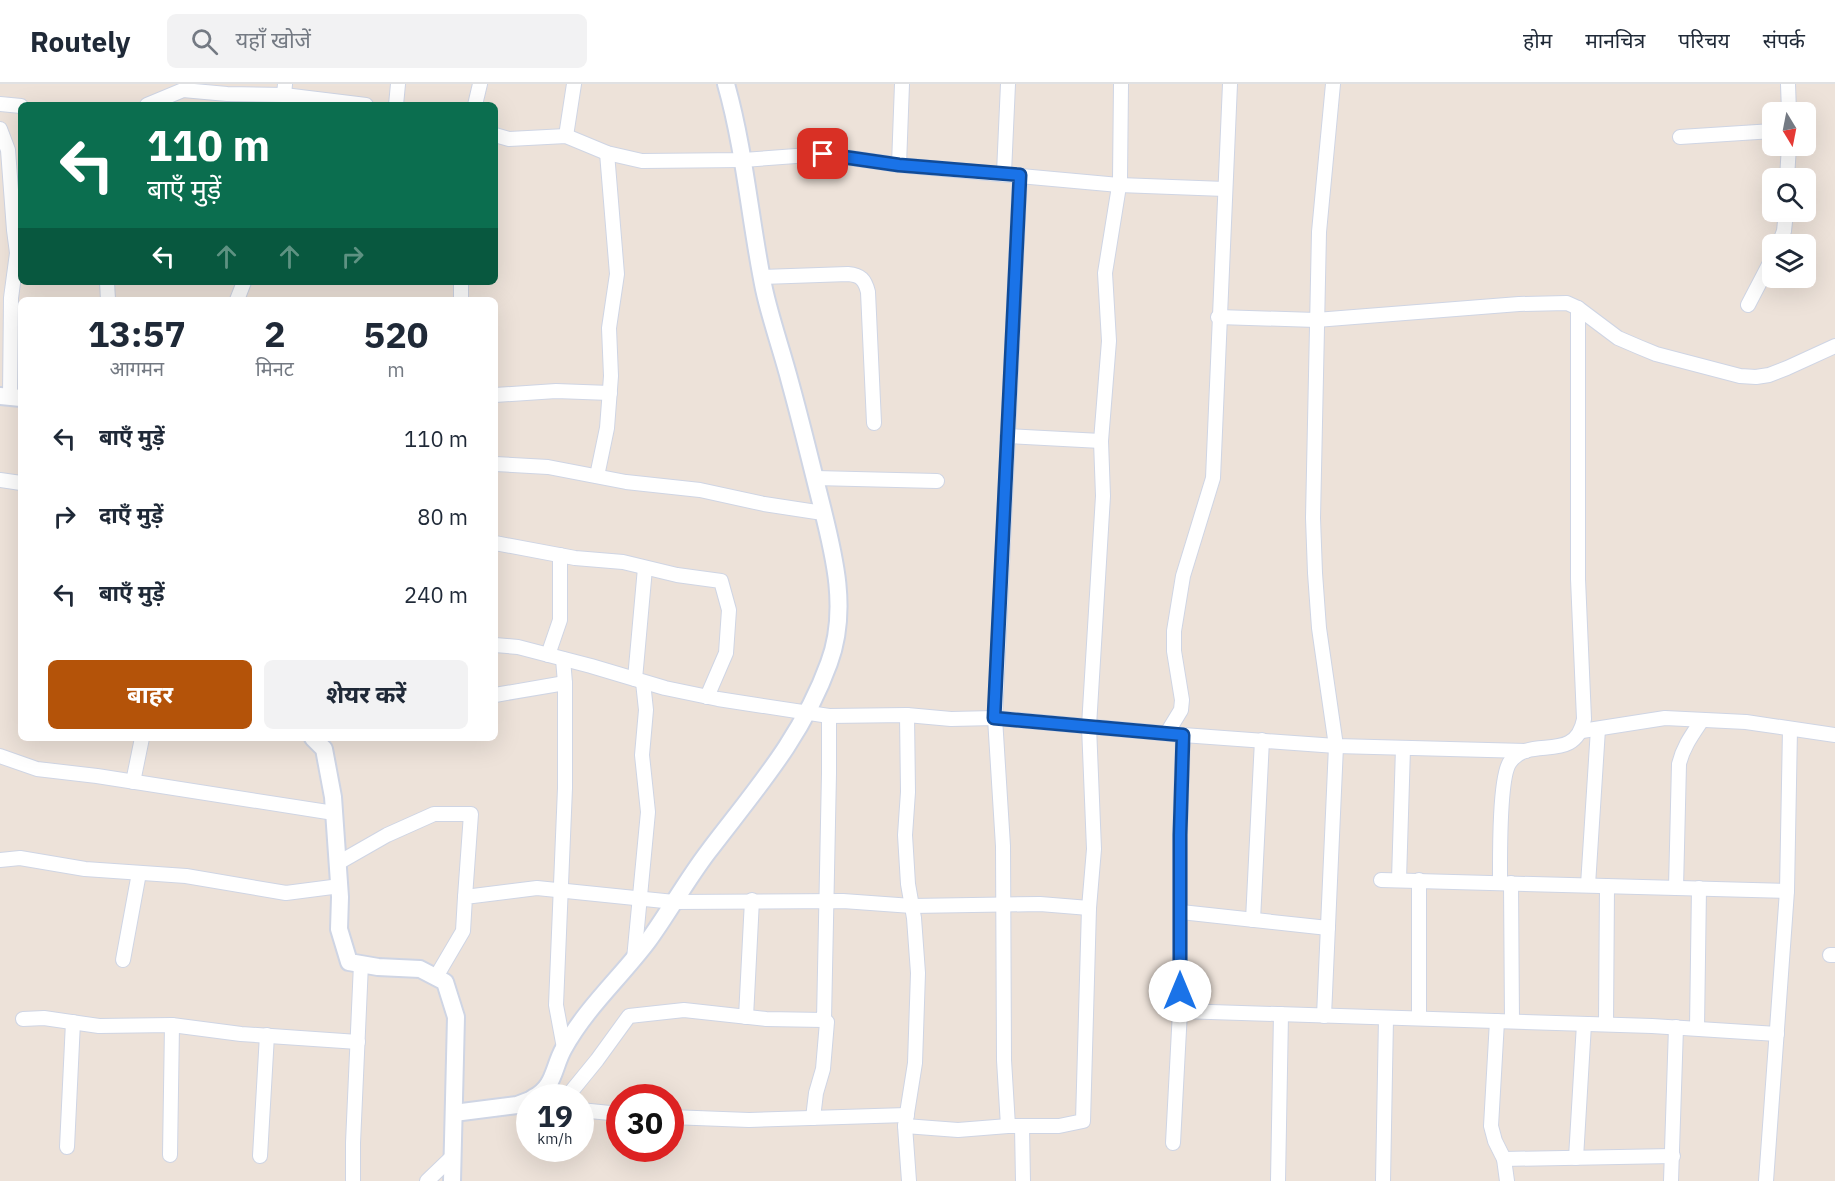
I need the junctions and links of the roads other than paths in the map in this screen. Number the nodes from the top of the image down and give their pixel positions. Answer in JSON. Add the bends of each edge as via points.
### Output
{"nodes":[{"id":1,"x":398,"y":84,"type":"edge"},
{"id":2,"x":480,"y":84,"type":"edge"},
{"id":3,"x":574,"y":84,"type":"edge"},
{"id":4,"x":726,"y":84,"type":"edge"},
{"id":5,"x":902,"y":84,"type":"edge"},
{"id":6,"x":1008,"y":84,"type":"edge"},
{"id":7,"x":1121,"y":84,"type":"edge"},
{"id":8,"x":1230,"y":84,"type":"edge"},
{"id":9,"x":1333,"y":84,"type":"edge"},
{"id":10,"x":1788,"y":84,"type":"edge"},
{"id":11,"x":166,"y":90,"type":"edge"},
{"id":12,"x":284,"y":90,"type":"edge"},
{"id":13,"x":151,"y":102,"type":"edge"},
{"id":14,"x":350,"y":102,"type":"edge"},
{"id":15,"x":396,"y":102,"type":"edge"},
{"id":16,"x":476,"y":102,"type":"edge"},
{"id":17,"x":1789,"y":102,"type":"edge"},
{"id":18,"x":0,"y":104,"type":"edge"},
{"id":19,"x":18,"y":106,"type":"edge"},
{"id":20,"x":0,"y":129,"type":"edge"},
{"id":21,"x":1762,"y":132,"type":"edge"},
{"id":22,"x":498,"y":136,"type":"edge"},
{"id":23,"x":566,"y":136,"type":"junction"},
{"id":24,"x":1680,"y":137,"type":"dead end"},
{"id":25,"x":607,"y":153,"type":"junction"},
{"id":26,"x":743,"y":160,"type":"junction"},
{"id":27,"x":899,"y":165,"type":"junction"},
{"id":28,"x":1004,"y":173,"type":"junction"},
{"id":29,"x":1020,"y":175,"type":"junction"},
{"id":30,"x":1119,"y":184,"type":"junction"},
{"id":31,"x":1225,"y":189,"type":"junction"},
{"id":32,"x":762,"y":277,"type":"junction"},
{"id":33,"x":1762,"y":278,"type":"edge"},
{"id":34,"x":1748,"y":305,"type":"dead end"},
{"id":35,"x":1578,"y":308,"type":"junction"},
{"id":36,"x":1218,"y":317,"type":"junction"},
{"id":37,"x":1316,"y":320,"type":"junction"},
{"id":38,"x":1835,"y":346,"type":"edge"},
{"id":39,"x":610,"y":393,"type":"junction"},
{"id":40,"x":498,"y":395,"type":"edge"},
{"id":41,"x":10,"y":397,"type":"edge"},
{"id":42,"x":874,"y":423,"type":"dead end"},
{"id":43,"x":1007,"y":436,"type":"junction"},
{"id":44,"x":1101,"y":441,"type":"junction"},
{"id":45,"x":498,"y":464,"type":"edge"},
{"id":46,"x":597,"y":476,"type":"junction"},
{"id":47,"x":815,"y":478,"type":"junction"},
{"id":48,"x":0,"y":480,"type":"edge"},
{"id":49,"x":937,"y":481,"type":"dead end"},
{"id":50,"x":18,"y":483,"type":"edge"},
{"id":51,"x":823,"y":513,"type":"junction"},
{"id":52,"x":498,"y":544,"type":"edge"},
{"id":53,"x":560,"y":555,"type":"junction"},
{"id":54,"x":645,"y":568,"type":"junction"},
{"id":55,"x":498,"y":645,"type":"edge"},
{"id":56,"x":548,"y":655,"type":"junction"},
{"id":57,"x":563,"y":659,"type":"junction"},
{"id":58,"x":639,"y":680,"type":"junction"},
{"id":59,"x":565,"y":683,"type":"junction"},
{"id":60,"x":498,"y":694,"type":"edge"},
{"id":61,"x":707,"y":697,"type":"junction"},
{"id":62,"x":807,"y":714,"type":"junction"},
{"id":63,"x":907,"y":715,"type":"junction"},
{"id":64,"x":829,"y":716,"type":"junction"},
{"id":65,"x":994,"y":718,"type":"junction"},
{"id":66,"x":1702,"y":720,"type":"junction"},
{"id":67,"x":1089,"y":726,"type":"junction"},
{"id":68,"x":1598,"y":729,"type":"junction"},
{"id":69,"x":1791,"y":729,"type":"junction"},
{"id":70,"x":1582,"y":731,"type":"junction"},
{"id":71,"x":1167,"y":734,"type":"junction"},
{"id":72,"x":1183,"y":735,"type":"junction"},
{"id":73,"x":1835,"y":735,"type":"edge"},
{"id":74,"x":1262,"y":740,"type":"junction"},
{"id":75,"x":140,"y":741,"type":"edge"},
{"id":76,"x":316,"y":741,"type":"edge"},
{"id":77,"x":1336,"y":746,"type":"junction"},
{"id":78,"x":1403,"y":747,"type":"junction"},
{"id":79,"x":1526,"y":751,"type":"junction"},
{"id":80,"x":0,"y":756,"type":"edge"},
{"id":81,"x":133,"y":782,"type":"junction"},
{"id":82,"x":334,"y":813,"type":"junction"},
{"id":83,"x":0,"y":860,"type":"edge"},
{"id":84,"x":338,"y":863,"type":"junction"},
{"id":85,"x":139,"y":873,"type":"junction"},
{"id":86,"x":1381,"y":880,"type":"dead end"},
{"id":87,"x":1399,"y":880,"type":"junction"},
{"id":88,"x":1419,"y":880,"type":"junction"},
{"id":89,"x":1506,"y":883,"type":"junction"},
{"id":90,"x":1588,"y":885,"type":"junction"},
{"id":91,"x":339,"y":886,"type":"junction"},
{"id":92,"x":1607,"y":886,"type":"junction"},
{"id":93,"x":1676,"y":888,"type":"junction"},
{"id":94,"x":1699,"y":888,"type":"junction"},
{"id":95,"x":560,"y":889,"type":"junction"},
{"id":96,"x":1787,"y":891,"type":"junction"},
{"id":97,"x":465,"y":897,"type":"junction"},
{"id":98,"x":639,"y":899,"type":"junction"},
{"id":99,"x":752,"y":900,"type":"junction"},
{"id":100,"x":827,"y":901,"type":"junction"},
{"id":101,"x":674,"y":902,"type":"junction"},
{"id":102,"x":912,"y":906,"type":"junction"},
{"id":103,"x":1003,"y":906,"type":"junction"},
{"id":104,"x":1089,"y":908,"type":"junction"},
{"id":105,"x":1181,"y":912,"type":"junction"},
{"id":106,"x":1253,"y":920,"type":"junction"},
{"id":107,"x":1328,"y":928,"type":"junction"},
{"id":108,"x":634,"y":959,"type":"junction"},
{"id":109,"x":123,"y":960,"type":"dead end"},
{"id":110,"x":361,"y":964,"type":"junction"},
{"id":111,"x":436,"y":977,"type":"junction"},
{"id":112,"x":1180,"y":1011,"type":"junction"},
{"id":113,"x":1281,"y":1014,"type":"junction"},
{"id":114,"x":1324,"y":1016,"type":"junction"},
{"id":115,"x":746,"y":1017,"type":"junction"},
{"id":116,"x":1386,"y":1018,"type":"junction"},
{"id":117,"x":1419,"y":1018,"type":"junction"},
{"id":118,"x":23,"y":1019,"type":"dead end"},
{"id":119,"x":824,"y":1020,"type":"junction"},
{"id":120,"x":1497,"y":1021,"type":"junction"},
{"id":121,"x":1512,"y":1021,"type":"junction"},
{"id":122,"x":73,"y":1022,"type":"junction"},
{"id":123,"x":1584,"y":1024,"type":"junction"},
{"id":124,"x":1606,"y":1024,"type":"junction"},
{"id":125,"x":172,"y":1025,"type":"junction"},
{"id":126,"x":1676,"y":1027,"type":"junction"},
{"id":127,"x":1697,"y":1028,"type":"junction"},
{"id":128,"x":1777,"y":1034,"type":"junction"},
{"id":129,"x":267,"y":1035,"type":"junction"},
{"id":130,"x":358,"y":1042,"type":"junction"},
{"id":131,"x":564,"y":1048,"type":"junction"},
{"id":132,"x":549,"y":1084,"type":"edge"},
{"id":133,"x":577,"y":1084,"type":"edge"},
{"id":134,"x":516,"y":1104,"type":"edge"},
{"id":135,"x":454,"y":1113,"type":"junction"},
{"id":136,"x":684,"y":1118,"type":"edge"},
{"id":137,"x":813,"y":1118,"type":"junction"},
{"id":138,"x":906,"y":1120,"type":"junction"},
{"id":139,"x":1015,"y":1126,"type":"junction"},
{"id":140,"x":1173,"y":1143,"type":"dead end"},
{"id":141,"x":67,"y":1147,"type":"dead end"},
{"id":142,"x":170,"y":1155,"type":"dead end"},
{"id":143,"x":260,"y":1156,"type":"dead end"},
{"id":144,"x":453,"y":1156,"type":"junction"},
{"id":145,"x":1673,"y":1156,"type":"junction"},
{"id":146,"x":1576,"y":1158,"type":"junction"},
{"id":147,"x":1504,"y":1159,"type":"junction"},
{"id":148,"x":353,"y":1181,"type":"edge"},
{"id":149,"x":428,"y":1181,"type":"edge"},
{"id":150,"x":452,"y":1181,"type":"edge"},
{"id":151,"x":909,"y":1181,"type":"edge"},
{"id":152,"x":1023,"y":1181,"type":"edge"},
{"id":153,"x":1278,"y":1181,"type":"edge"},
{"id":154,"x":1383,"y":1181,"type":"edge"},
{"id":155,"x":1507,"y":1181,"type":"edge"},
{"id":156,"x":1671,"y":1181,"type":"edge"},
{"id":157,"x":1766,"y":1181,"type":"edge"}],
"edges":[{"from":1,"to":15,"type":"street"},
{"from":2,"to":16,"type":"street"},
{"from":3,"to":23,"type":"street"},
{"from":4,"to":26,"type":"street"},
{"from":5,"to":27,"type":"street"},
{"from":6,"to":28,"type":"street"},
{"from":7,"to":30,"type":"street"},
{"from":8,"to":31,"type":"street"},
{"from":9,"to":37,"type":"street","via":[[1319,232]]},
{"from":10,"to":17,"type":"street"},
{"from":11,"to":12,"type":"street","via":[[227,94]]},
{"from":11,"to":13,"type":"street"},
{"from":12,"to":14,"type":"street"},
{"from":18,"to":19,"type":"street"},
{"from":20,"to":41,"type":"street","via":[[8,150],[18,253],[11,298]]},
{"from":21,"to":24,"type":"street"},
{"from":22,"to":23,"type":"street","via":[[509,139]]},
{"from":23,"to":25,"type":"street"},
{"from":25,"to":26,"type":"street","via":[[642,161]]},
{"from":25,"to":39,"type":"street","via":[[616,274],[609,328]]},
{"from":26,"to":27,"type":"street","via":[[823,154]]},
{"from":26,"to":32,"type":"street"},
{"from":27,"to":28,"type":"street"},
{"from":28,"to":29,"type":"street"},
{"from":29,"to":30,"type":"street"},
{"from":29,"to":43,"type":"street"},
{"from":30,"to":31,"type":"street"},
{"from":30,"to":44,"type":"street","via":[[1105,273],[1109,341]]},
{"from":31,"to":36,"type":"street"},
{"from":32,"to":42,"type":"street","via":[[848,274],[862,278],[868,292]]},
{"from":32,"to":47,"type":"street"},
{"from":33,"to":34,"type":"street"},
{"from":35,"to":37,"type":"street","via":[[1567,303],[1540,303]]},
{"from":35,"to":38,"type":"street","via":[[1629,343],[1740,376],[1769,375]]},
{"from":35,"to":70,"type":"street"},
{"from":36,"to":37,"type":"street"},
{"from":36,"to":71,"type":"street","via":[[1213,478],[1183,576],[1174,631],[1181,710]]},
{"from":37,"to":77,"type":"street","via":[[1315,573]]},
{"from":39,"to":40,"type":"street"},
{"from":39,"to":46,"type":"street"},
{"from":43,"to":44,"type":"street"},
{"from":43,"to":65,"type":"street"},
{"from":44,"to":67,"type":"street","via":[[1103,496]]},
{"from":45,"to":46,"type":"street","via":[[548,467]]},
{"from":46,"to":51,"type":"street"},
{"from":47,"to":49,"type":"street"},
{"from":47,"to":51,"type":"street"},
{"from":48,"to":50,"type":"street"},
{"from":51,"to":62,"type":"street","via":[[839,598],[837,635],[830,662]]},
{"from":52,"to":53,"type":"street"},
{"from":53,"to":54,"type":"street"},
{"from":53,"to":56,"type":"street","via":[[560,620]]},
{"from":54,"to":58,"type":"street"},
{"from":54,"to":61,"type":"street","via":[[721,581],[729,609],[726,653]]},
{"from":55,"to":56,"type":"street"},
{"from":56,"to":57,"type":"street"},
{"from":57,"to":58,"type":"street"},
{"from":57,"to":59,"type":"street"},
{"from":58,"to":61,"type":"street"},
{"from":58,"to":98,"type":"street","via":[[646,710],[642,755],[648,812]]},
{"from":59,"to":60,"type":"street"},
{"from":59,"to":95,"type":"street"},
{"from":61,"to":62,"type":"street"},
{"from":62,"to":64,"type":"street"},
{"from":62,"to":101,"type":"street","via":[[792,742]]},
{"from":63,"to":64,"type":"street"},
{"from":63,"to":65,"type":"street"},
{"from":63,"to":102,"type":"street","via":[[905,835]]},
{"from":64,"to":100,"type":"street"},
{"from":65,"to":67,"type":"street"},
{"from":65,"to":103,"type":"street"},
{"from":66,"to":68,"type":"street","via":[[1665,718]]},
{"from":66,"to":69,"type":"street"},
{"from":66,"to":93,"type":"street","via":[[1687,741],[1679,764]]},
{"from":67,"to":71,"type":"street"},
{"from":67,"to":104,"type":"street","via":[[1094,849]]},
{"from":68,"to":70,"type":"street"},
{"from":68,"to":90,"type":"street"},
{"from":69,"to":73,"type":"street"},
{"from":69,"to":96,"type":"street"},
{"from":70,"to":79,"type":"street","via":[[1568,744]]},
{"from":71,"to":72,"type":"street"},
{"from":72,"to":74,"type":"street"},
{"from":72,"to":105,"type":"street"},
{"from":74,"to":77,"type":"street"},
{"from":74,"to":106,"type":"street"},
{"from":75,"to":81,"type":"street"},
{"from":76,"to":82,"type":"street","via":[[324,749]]},
{"from":77,"to":78,"type":"street"},
{"from":77,"to":107,"type":"street"},
{"from":78,"to":79,"type":"street"},
{"from":78,"to":87,"type":"street"},
{"from":79,"to":89,"type":"street","via":[[1509,762],[1505,776],[1501,825]]},
{"from":80,"to":81,"type":"street","via":[[37,769]]},
{"from":81,"to":82,"type":"street"},
{"from":82,"to":84,"type":"street"},
{"from":83,"to":85,"type":"street","via":[[20,858]]},
{"from":84,"to":91,"type":"street"},
{"from":84,"to":97,"type":"street","via":[[434,814],[471,814]]},
{"from":85,"to":91,"type":"street","via":[[186,876],[286,893]]},
{"from":85,"to":109,"type":"street"},
{"from":86,"to":87,"type":"street"},
{"from":87,"to":88,"type":"street"},
{"from":88,"to":89,"type":"street"},
{"from":88,"to":117,"type":"street"},
{"from":89,"to":90,"type":"street"},
{"from":89,"to":121,"type":"street"},
{"from":90,"to":92,"type":"street"},
{"from":91,"to":110,"type":"street","via":[[339,929],[350,962]]},
{"from":92,"to":93,"type":"street"},
{"from":92,"to":124,"type":"street"},
{"from":93,"to":94,"type":"street"},
{"from":94,"to":96,"type":"street"},
{"from":94,"to":127,"type":"street"},
{"from":95,"to":97,"type":"street"},
{"from":95,"to":98,"type":"street"},
{"from":95,"to":131,"type":"street","via":[[556,1005]]},
{"from":96,"to":128,"type":"street"},
{"from":97,"to":111,"type":"street","via":[[463,931]]},
{"from":98,"to":101,"type":"street"},
{"from":98,"to":108,"type":"street"},
{"from":99,"to":100,"type":"street"},
{"from":99,"to":101,"type":"street"},
{"from":99,"to":115,"type":"street"},
{"from":100,"to":102,"type":"street"},
{"from":100,"to":119,"type":"street"},
{"from":101,"to":108,"type":"street"},
{"from":102,"to":103,"type":"street"},
{"from":102,"to":138,"type":"street","via":[[918,973],[915,1063]]},
{"from":103,"to":104,"type":"street"},
{"from":103,"to":139,"type":"street","via":[[1004,1060]]},
{"from":104,"to":139,"type":"street","via":[[1083,1121],[1059,1126]]},
{"from":105,"to":106,"type":"street"},
{"from":105,"to":112,"type":"street"},
{"from":106,"to":107,"type":"street"},
{"from":107,"to":114,"type":"street"},
{"from":108,"to":131,"type":"street","via":[[583,1018]]},
{"from":110,"to":111,"type":"street","via":[[420,969]]},
{"from":110,"to":130,"type":"street"},
{"from":111,"to":135,"type":"street","via":[[445,982],[456,1017]]},
{"from":112,"to":113,"type":"street"},
{"from":112,"to":140,"type":"street"},
{"from":113,"to":114,"type":"street"},
{"from":113,"to":153,"type":"street"},
{"from":114,"to":116,"type":"street"},
{"from":115,"to":119,"type":"street"},
{"from":115,"to":133,"type":"street","via":[[684,1010],[629,1016]]},
{"from":116,"to":117,"type":"street"},
{"from":116,"to":154,"type":"street"},
{"from":117,"to":120,"type":"street"},
{"from":118,"to":122,"type":"street"},
{"from":119,"to":137,"type":"street","via":[[827,1022],[823,1069]]},
{"from":120,"to":121,"type":"street"},
{"from":120,"to":147,"type":"street","via":[[1491,1126]]},
{"from":121,"to":123,"type":"street"},
{"from":122,"to":125,"type":"street","via":[[99,1026]]},
{"from":122,"to":141,"type":"street"},
{"from":123,"to":124,"type":"street"},
{"from":123,"to":146,"type":"street"},
{"from":124,"to":126,"type":"street"},
{"from":125,"to":129,"type":"street"},
{"from":125,"to":142,"type":"street"},
{"from":126,"to":127,"type":"street"},
{"from":126,"to":145,"type":"street"},
{"from":127,"to":128,"type":"street"},
{"from":128,"to":157,"type":"street"},
{"from":129,"to":130,"type":"street"},
{"from":129,"to":143,"type":"street"},
{"from":130,"to":148,"type":"street"},
{"from":131,"to":132,"type":"street"},
{"from":134,"to":135,"type":"street"},
{"from":135,"to":144,"type":"street"},
{"from":136,"to":137,"type":"street"},
{"from":137,"to":138,"type":"street"},
{"from":138,"to":139,"type":"street","via":[[958,1130]]},
{"from":138,"to":151,"type":"street"},
{"from":139,"to":152,"type":"street"},
{"from":144,"to":149,"type":"street"},
{"from":144,"to":150,"type":"street"},
{"from":145,"to":146,"type":"street"},
{"from":145,"to":156,"type":"street"},
{"from":146,"to":147,"type":"street"},
{"from":147,"to":155,"type":"street"}]}
